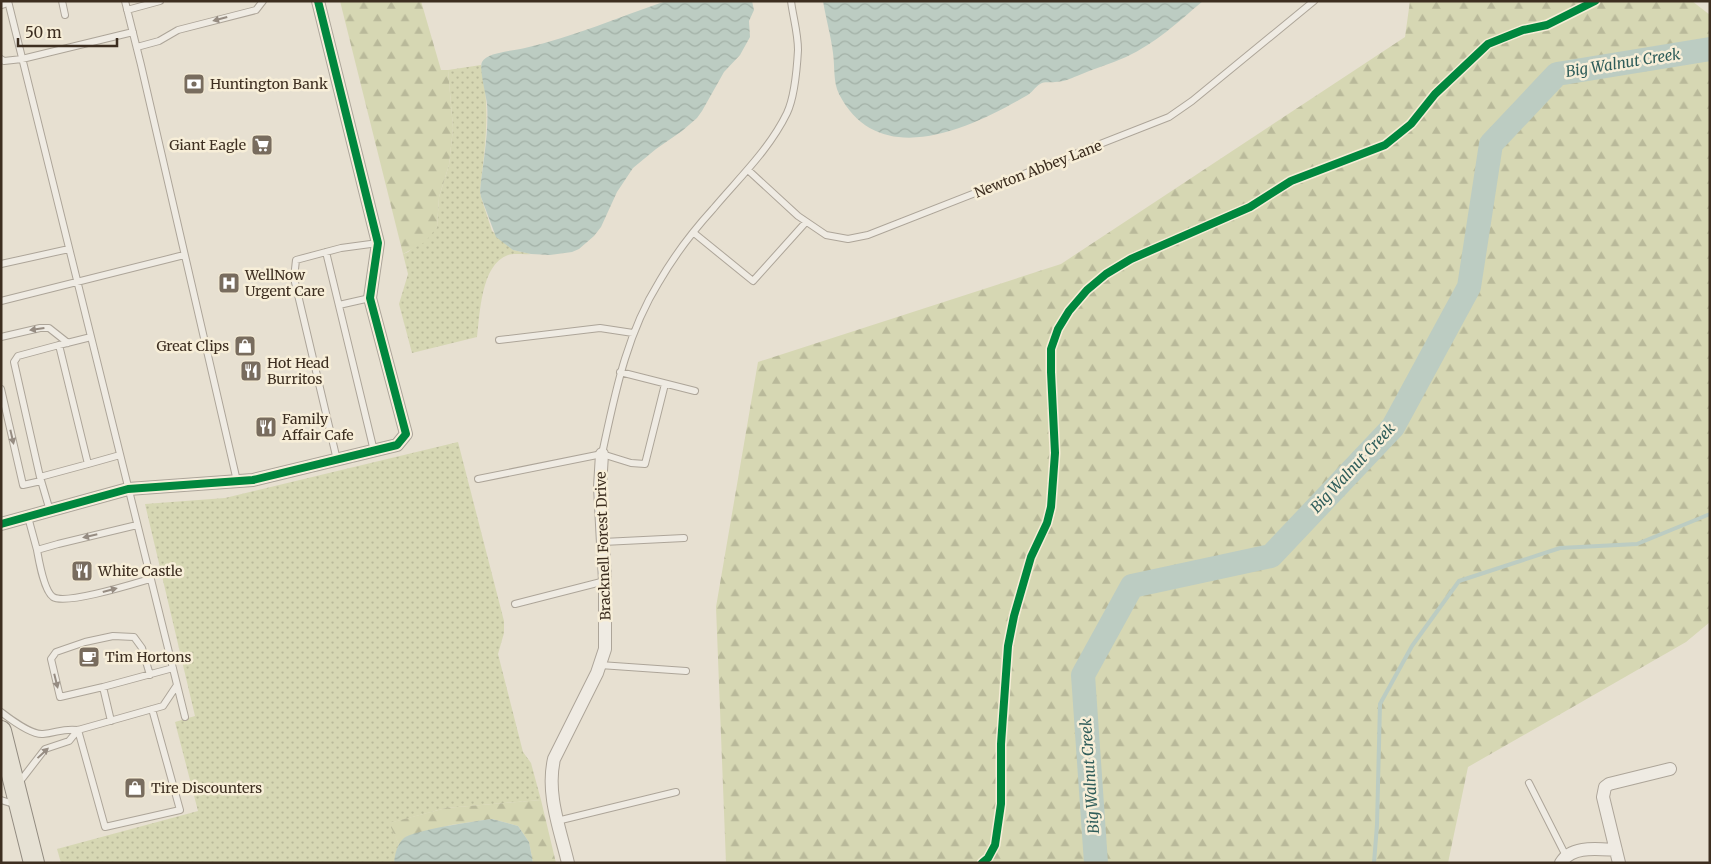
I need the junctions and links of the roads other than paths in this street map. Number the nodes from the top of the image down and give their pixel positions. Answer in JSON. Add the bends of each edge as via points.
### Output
{"nodes":[{"id":1,"x":8,"y":1,"type":"edge"},
{"id":2,"x":62,"y":1,"type":"edge"},
{"id":3,"x":125,"y":1,"type":"edge"},
{"id":4,"x":160,"y":1,"type":"edge"},
{"id":5,"x":264,"y":1,"type":"edge"},
{"id":6,"x":318,"y":1,"type":"edge"},
{"id":7,"x":790,"y":1,"type":"edge"},
{"id":8,"x":1314,"y":1,"type":"edge"},
{"id":9,"x":127,"y":10,"type":"junction"},
{"id":10,"x":65,"y":15,"type":"dead end"},
{"id":11,"x":132,"y":32,"type":"junction"},
{"id":12,"x":137,"y":47,"type":"junction"},
{"id":13,"x":22,"y":58,"type":"junction"},
{"id":14,"x":1,"y":59,"type":"edge"},
{"id":15,"x":748,"y":170,"type":"junction"},
{"id":16,"x":806,"y":222,"type":"junction"},
{"id":17,"x":694,"y":233,"type":"junction"},
{"id":18,"x":378,"y":243,"type":"junction"},
{"id":19,"x":69,"y":249,"type":"junction"},
{"id":20,"x":326,"y":252,"type":"junction"},
{"id":21,"x":184,"y":255,"type":"junction"},
{"id":22,"x":1,"y":264,"type":"edge"},
{"id":23,"x":77,"y":282,"type":"junction"},
{"id":24,"x":370,"y":298,"type":"junction"},
{"id":25,"x":1,"y":301,"type":"edge"},
{"id":26,"x":339,"y":306,"type":"junction"},
{"id":27,"x":633,"y":333,"type":"junction"},
{"id":28,"x":1,"y":337,"type":"edge"},
{"id":29,"x":91,"y":337,"type":"junction"},
{"id":30,"x":499,"y":340,"type":"dead end"},
{"id":31,"x":68,"y":343,"type":"junction"},
{"id":32,"x":59,"y":345,"type":"junction"},
{"id":33,"x":620,"y":372,"type":"junction"},
{"id":34,"x":666,"y":384,"type":"junction"},
{"id":35,"x":1,"y":390,"type":"edge"},
{"id":36,"x":695,"y":391,"type":"dead end"},
{"id":37,"x":374,"y":451,"type":"junction"},
{"id":38,"x":602,"y":454,"type":"junction"},
{"id":39,"x":120,"y":455,"type":"junction"},
{"id":40,"x":338,"y":460,"type":"junction"},
{"id":41,"x":88,"y":464,"type":"junction"},
{"id":42,"x":41,"y":479,"type":"junction"},
{"id":43,"x":478,"y":479,"type":"dead end"},
{"id":44,"x":237,"y":481,"type":"junction"},
{"id":45,"x":128,"y":489,"type":"junction"},
{"id":46,"x":50,"y":511,"type":"junction"},
{"id":47,"x":28,"y":517,"type":"junction"},
{"id":48,"x":1,"y":524,"type":"edge"},
{"id":49,"x":137,"y":525,"type":"junction"},
{"id":50,"x":684,"y":538,"type":"dead end"},
{"id":51,"x":603,"y":542,"type":"junction"},
{"id":52,"x":37,"y":550,"type":"junction"},
{"id":53,"x":150,"y":579,"type":"junction"},
{"id":54,"x":605,"y":581,"type":"junction"},
{"id":55,"x":515,"y":604,"type":"dead end"},
{"id":56,"x":600,"y":664,"type":"junction"},
{"id":57,"x":173,"y":668,"type":"junction"},
{"id":58,"x":686,"y":671,"type":"dead end"},
{"id":59,"x":150,"y":675,"type":"junction"},
{"id":60,"x":177,"y":685,"type":"junction"},
{"id":61,"x":104,"y":687,"type":"junction"},
{"id":62,"x":152,"y":709,"type":"junction"},
{"id":63,"x":1,"y":712,"type":"edge"},
{"id":64,"x":185,"y":717,"type":"dead end"},
{"id":65,"x":110,"y":721,"type":"junction"},
{"id":66,"x":78,"y":730,"type":"junction"},
{"id":67,"x":1,"y":731,"type":"edge"},
{"id":68,"x":1670,"y":769,"type":"dead end"},
{"id":69,"x":1529,"y":783,"type":"dead end"},
{"id":70,"x":676,"y":792,"type":"dead end"},
{"id":71,"x":12,"y":797,"type":"edge"},
{"id":72,"x":558,"y":821,"type":"junction"},
{"id":73,"x":1616,"y":850,"type":"junction"},
{"id":74,"x":1563,"y":860,"type":"edge"},
{"id":75,"x":34,"y":863,"type":"edge"},
{"id":76,"x":568,"y":863,"type":"edge"},
{"id":77,"x":1619,"y":863,"type":"edge"}],
"edges":[{"from":1,"to":13,"type":"lane"},
{"from":2,"to":10,"type":"lane"},
{"from":3,"to":9,"type":"lane"},
{"from":4,"to":9,"type":"lane"},
{"from":5,"to":12,"type":"lane","one_way":true,"via":[[256,10],[178,30],[159,41]]},
{"from":6,"to":18,"type":"street"},
{"from":7,"to":15,"type":"lane","name":"Bracknell Forest Drive","via":[[798,49],[788,112]]},
{"from":8,"to":16,"type":"lane","name":"Newton Abbey Lane","via":[[1169,117],[868,235],[837,238]]},
{"from":9,"to":11,"type":"lane"},
{"from":11,"to":12,"type":"lane"},
{"from":11,"to":13,"type":"lane"},
{"from":12,"to":21,"type":"lane"},
{"from":13,"to":14,"type":"lane"},
{"from":13,"to":19,"type":"lane"},
{"from":15,"to":16,"type":"lane","name":"Newton Abbey Lane"},
{"from":15,"to":17,"type":"lane","name":"Bracknell Forest Drive"},
{"from":16,"to":17,"type":"lane","via":[[753,281]]},
{"from":17,"to":27,"type":"lane","name":"Bracknell Forest Drive","via":[[658,283]]},
{"from":18,"to":20,"type":"lane"},
{"from":18,"to":24,"type":"street"},
{"from":19,"to":22,"type":"lane"},
{"from":19,"to":23,"type":"lane"},
{"from":20,"to":26,"type":"lane"},
{"from":20,"to":40,"type":"lane","via":[[296,260],[294,278]]},
{"from":21,"to":23,"type":"lane"},
{"from":21,"to":44,"type":"lane"},
{"from":23,"to":25,"type":"lane"},
{"from":23,"to":29,"type":"lane"},
{"from":24,"to":26,"type":"lane"},
{"from":24,"to":37,"type":"street","via":[[406,434],[397,445]]},
{"from":26,"to":37,"type":"lane"},
{"from":27,"to":30,"type":"lane","via":[[600,328]]},
{"from":27,"to":33,"type":"lane","name":"Bracknell Forest Drive"},
{"from":31,"to":28,"type":"lane","one_way":true,"via":[[49,328]]},
{"from":29,"to":31,"type":"lane"},
{"from":29,"to":39,"type":"lane"},
{"from":31,"to":32,"type":"lane"},
{"from":32,"to":41,"type":"lane"},
{"from":32,"to":42,"type":"lane","via":[[18,356],[14,362]]},
{"from":33,"to":34,"type":"lane"},
{"from":33,"to":38,"type":"lane","name":"Bracknell Forest Drive"},
{"from":34,"to":36,"type":"lane"},
{"from":34,"to":38,"type":"lane","via":[[645,464]]},
{"from":35,"to":42,"type":"lane","one_way":true,"via":[[24,485]]},
{"from":37,"to":40,"type":"street"},
{"from":38,"to":43,"type":"lane"},
{"from":38,"to":51,"type":"street","name":"Bracknell Forest Drive"},
{"from":39,"to":41,"type":"lane"},
{"from":39,"to":45,"type":"lane"},
{"from":40,"to":44,"type":"street"},
{"from":41,"to":42,"type":"lane"},
{"from":42,"to":46,"type":"lane"},
{"from":44,"to":45,"type":"street"},
{"from":45,"to":46,"type":"street"},
{"from":45,"to":49,"type":"lane"},
{"from":46,"to":47,"type":"street"},
{"from":47,"to":48,"type":"street"},
{"from":47,"to":52,"type":"lane"},
{"from":49,"to":52,"type":"lane","one_way":true},
{"from":49,"to":53,"type":"lane"},
{"from":50,"to":51,"type":"lane"},
{"from":51,"to":54,"type":"street","name":"Bracknell Forest Drive"},
{"from":52,"to":53,"type":"lane","one_way":true,"via":[[48,591],[52,597],[62,600]]},
{"from":53,"to":57,"type":"lane"},
{"from":54,"to":55,"type":"lane"},
{"from":54,"to":56,"type":"street","name":"Bracknell Forest Drive","via":[[605,649]]},
{"from":56,"to":58,"type":"lane"},
{"from":56,"to":72,"type":"street","name":"Bracknell Forest Drive","via":[[554,759],[551,782]]},
{"from":57,"to":59,"type":"lane"},
{"from":57,"to":60,"type":"lane"},
{"from":59,"to":61,"type":"lane"},
{"from":59,"to":61,"type":"lane","one_way":true,"via":[[142,648],[134,637],[113,636],[86,642],[56,652],[51,659],[60,697]]},
{"from":60,"to":62,"type":"lane","via":[[163,706]]},
{"from":60,"to":64,"type":"lane"},
{"from":61,"to":65,"type":"lane"},
{"from":62,"to":65,"type":"lane"},
{"from":62,"to":66,"type":"lane","via":[[180,810],[105,827]]},
{"from":63,"to":66,"type":"lane","via":[[41,734]]},
{"from":65,"to":66,"type":"lane"},
{"from":71,"to":66,"type":"lane","one_way":true,"via":[[45,749],[69,741]]},
{"from":67,"to":71,"type":"main road"},
{"from":68,"to":73,"type":"street","via":[[1605,787],[1603,798]]},
{"from":69,"to":74,"type":"lane"},
{"from":70,"to":72,"type":"lane"},
{"from":71,"to":75,"type":"main road"},
{"from":72,"to":76,"type":"street","name":"Bracknell Forest Drive"},
{"from":73,"to":74,"type":"street","via":[[1577,851]]},
{"from":73,"to":77,"type":"street"}]}
